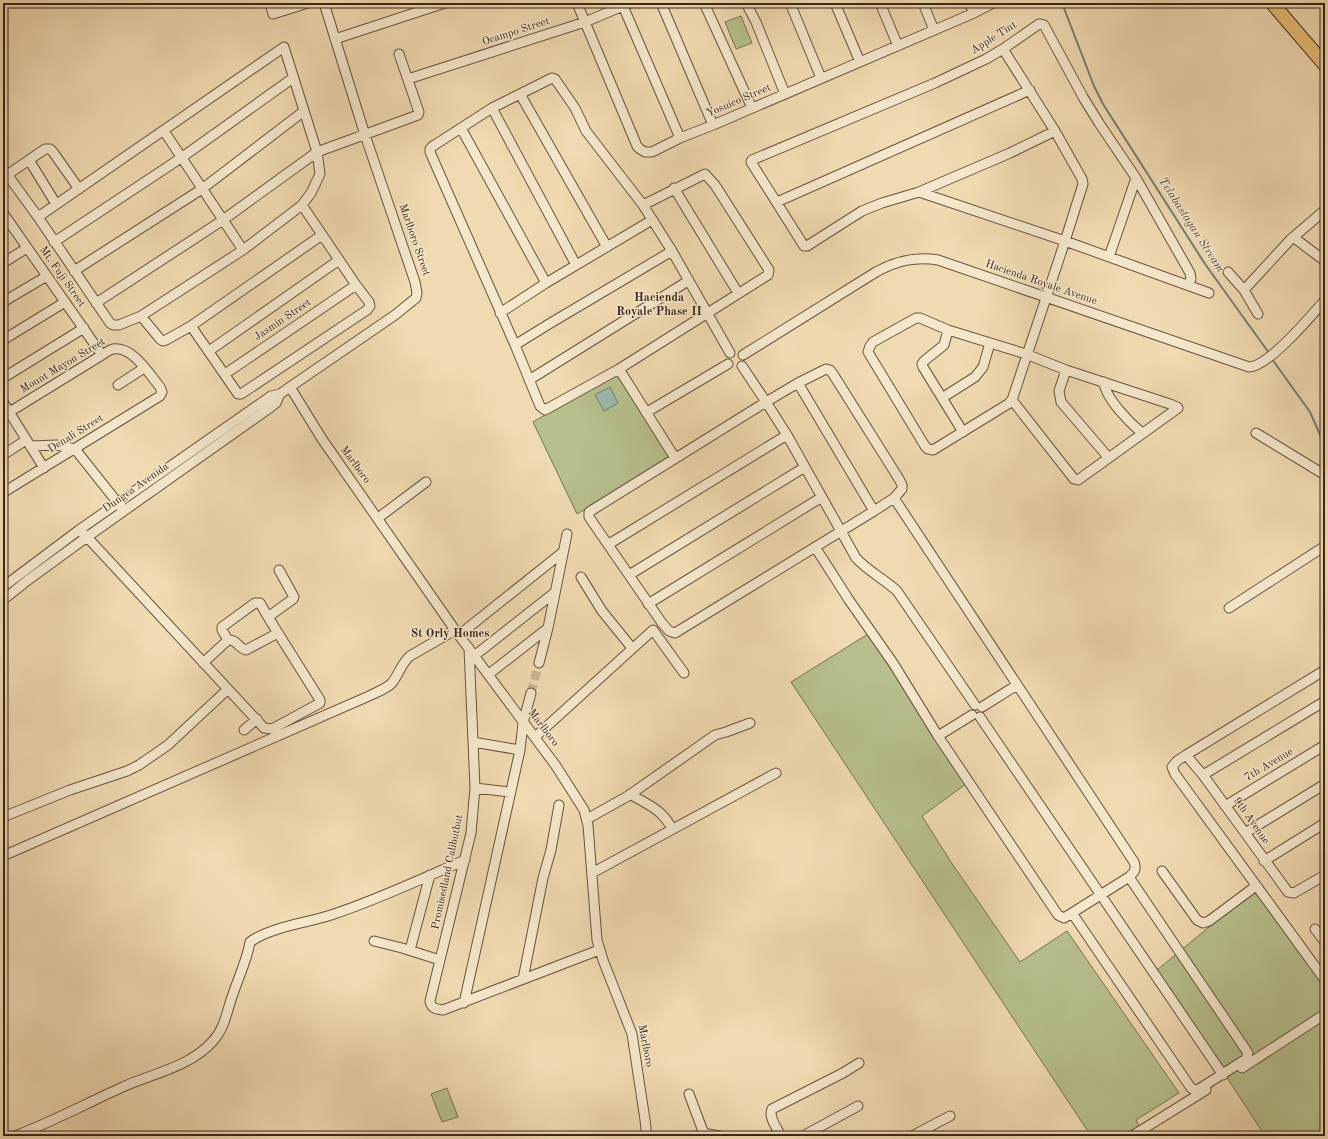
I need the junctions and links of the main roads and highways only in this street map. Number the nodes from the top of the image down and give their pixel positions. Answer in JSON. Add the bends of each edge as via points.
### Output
{"nodes":[{"id":1,"x":1272,"y":3,"type":"edge"},
{"id":2,"x":1325,"y":65,"type":"edge"}],
"edges":[{"from":1,"to":2,"type":"highway"}]}
